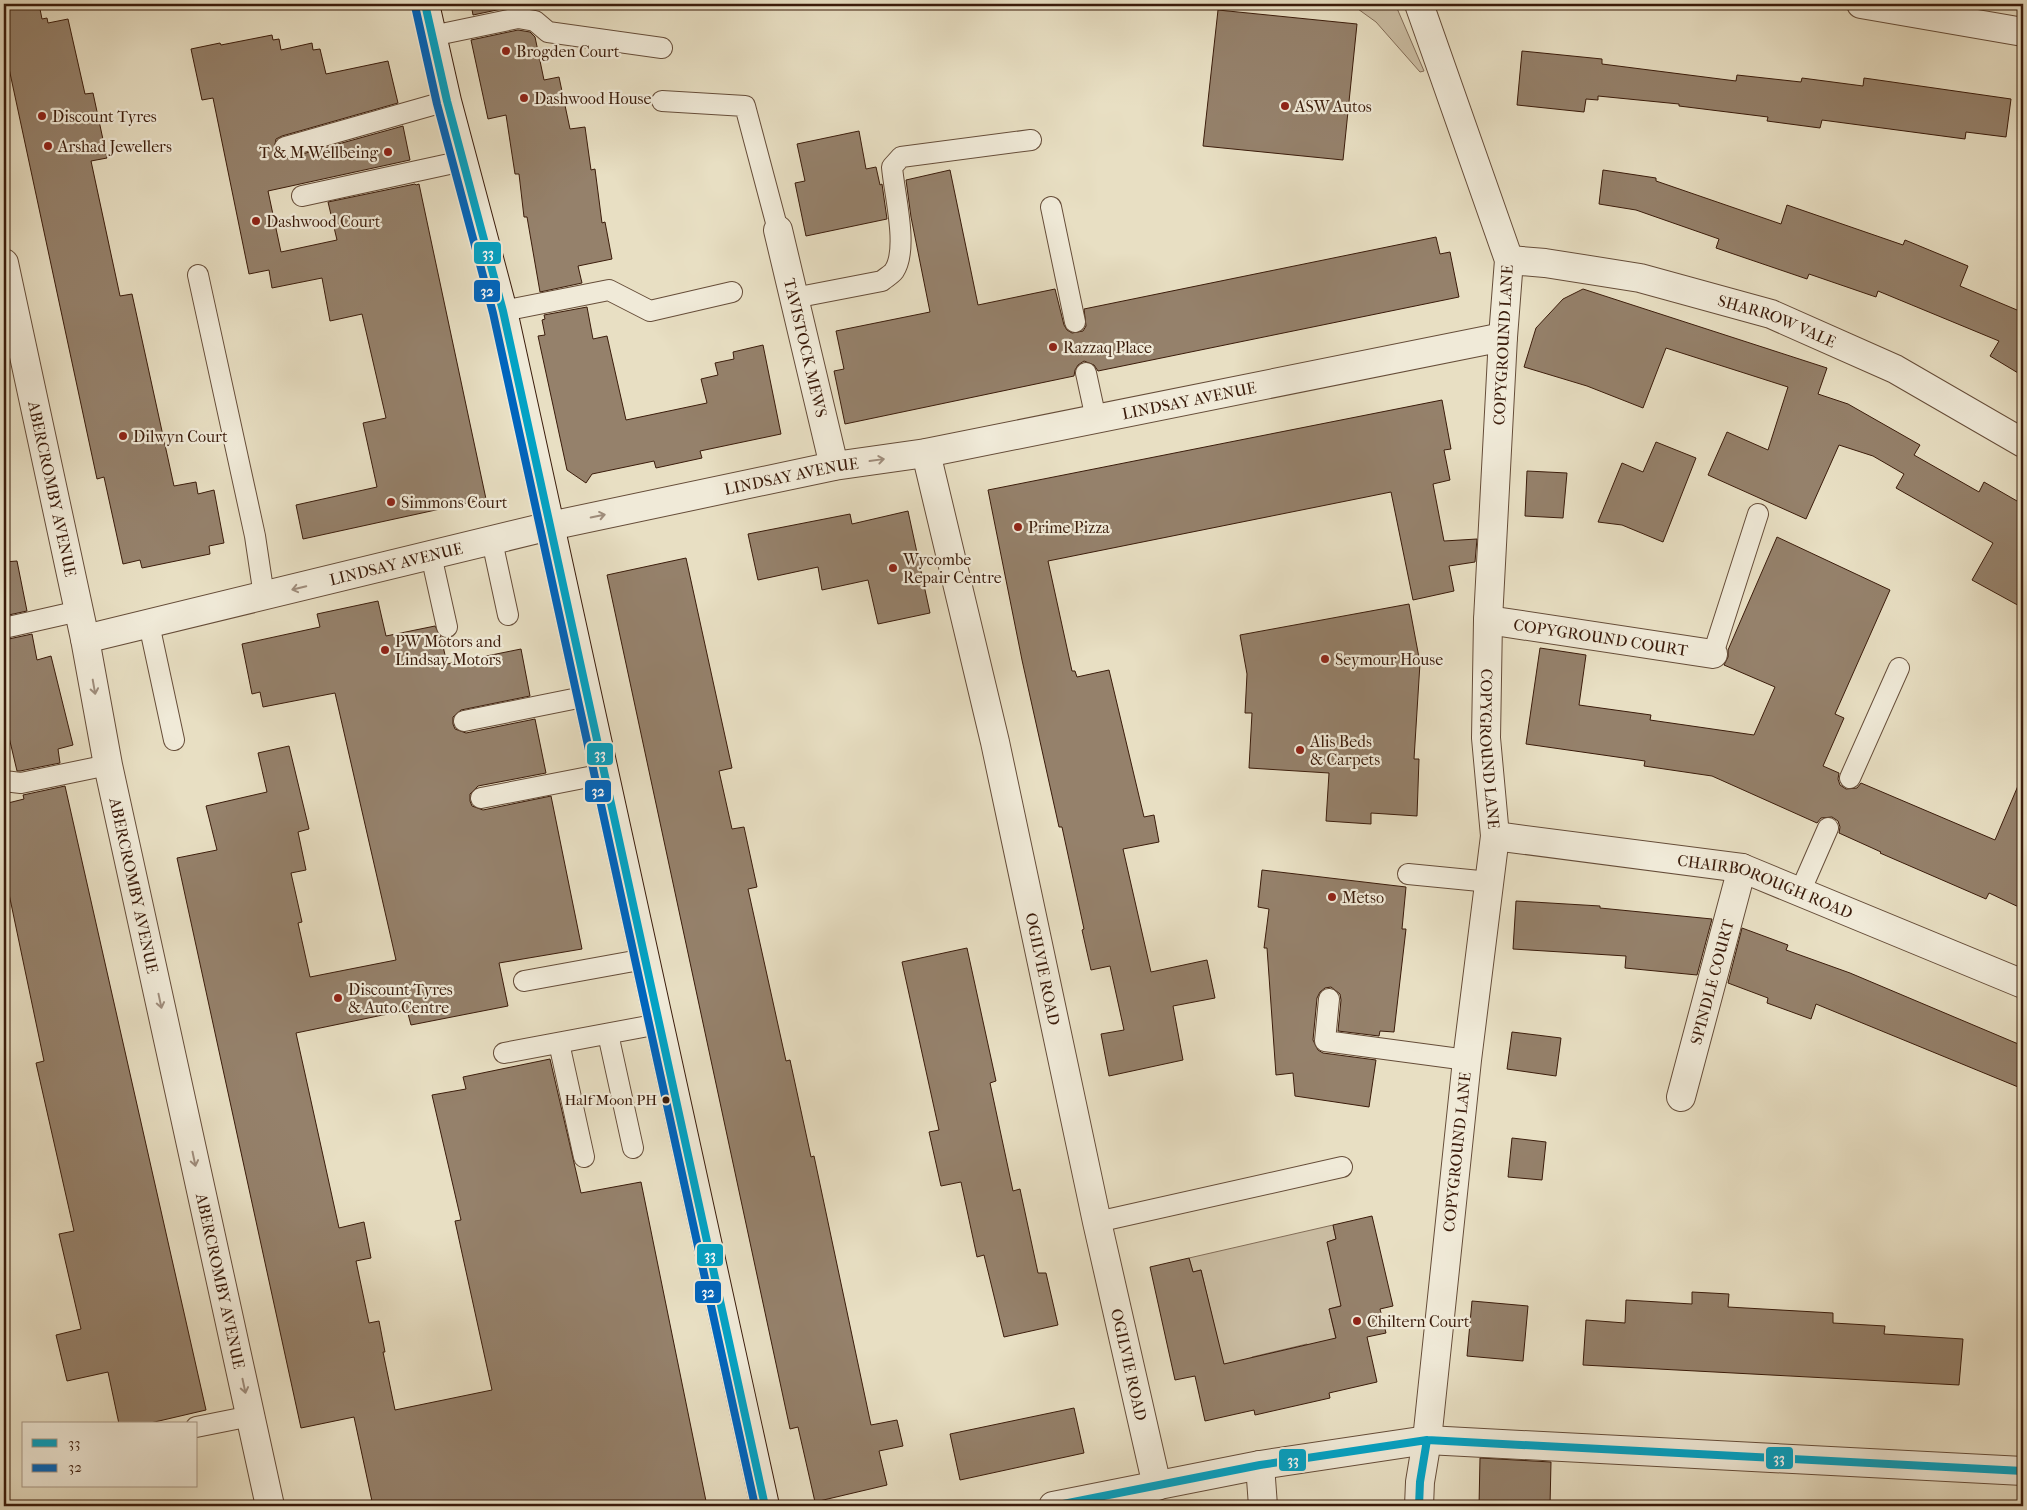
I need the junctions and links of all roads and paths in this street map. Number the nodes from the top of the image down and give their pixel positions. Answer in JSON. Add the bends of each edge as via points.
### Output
{"nodes":[{"id":1,"x":425,"y":4,"type":"edge"},
{"id":2,"x":1419,"y":4,"type":"edge"},
{"id":3,"x":1862,"y":4,"type":"edge"},
{"id":4,"x":2023,"y":32,"type":"edge"},
{"id":5,"x":432,"y":36,"type":"junction"},
{"id":6,"x":662,"y":48,"type":"dead end"},
{"id":7,"x":447,"y":101,"type":"junction"},
{"id":8,"x":662,"y":101,"type":"dead end"},
{"id":9,"x":1031,"y":140,"type":"dead end"},
{"id":10,"x":285,"y":147,"type":"dead end"},
{"id":11,"x":463,"y":161,"type":"junction"},
{"id":12,"x":302,"y":196,"type":"dead end"},
{"id":13,"x":1051,"y":207,"type":"dead end"},
{"id":14,"x":778,"y":230,"type":"joint"},
{"id":15,"x":1509,"y":260,"type":"junction"},
{"id":16,"x":4,"y":263,"type":"edge"},
{"id":17,"x":198,"y":275,"type":"dead end"},
{"id":18,"x":732,"y":292,"type":"dead end"},
{"id":19,"x":794,"y":298,"type":"junction"},
{"id":20,"x":503,"y":310,"type":"junction"},
{"id":21,"x":1075,"y":322,"type":"dead end"},
{"id":22,"x":1503,"y":337,"type":"junction"},
{"id":23,"x":1086,"y":373,"type":"dead end"},
{"id":24,"x":1096,"y":419,"type":"junction"},
{"id":25,"x":2023,"y":443,"type":"edge"},
{"id":26,"x":926,"y":453,"type":"junction"},
{"id":27,"x":834,"y":466,"type":"junction"},
{"id":28,"x":1758,"y":514,"type":"dead end"},
{"id":29,"x":550,"y":526,"type":"junction"},
{"id":30,"x":492,"y":540,"type":"junction"},
{"id":31,"x":430,"y":556,"type":"junction"},
{"id":32,"x":264,"y":596,"type":"junction"},
{"id":33,"x":79,"y":611,"type":"junction"},
{"id":34,"x":508,"y":615,"type":"dead end"},
{"id":35,"x":1488,"y":620,"type":"junction"},
{"id":36,"x":149,"y":624,"type":"junction"},
{"id":37,"x":447,"y":626,"type":"dead end"},
{"id":38,"x":4,"y":628,"type":"edge"},
{"id":39,"x":85,"y":639,"type":"junction"},
{"id":40,"x":1712,"y":654,"type":"joint"},
{"id":41,"x":1900,"y":668,"type":"dead end"},
{"id":42,"x":588,"y":696,"type":"junction"},
{"id":43,"x":464,"y":721,"type":"dead end"},
{"id":44,"x":174,"y":740,"type":"dead end"},
{"id":45,"x":108,"y":765,"type":"junction"},
{"id":46,"x":604,"y":774,"type":"junction"},
{"id":47,"x":1850,"y":778,"type":"dead end"},
{"id":48,"x":4,"y":781,"type":"edge"},
{"id":49,"x":481,"y":798,"type":"dead end"},
{"id":50,"x":1828,"y":828,"type":"dead end"},
{"id":51,"x":1495,"y":836,"type":"junction"},
{"id":52,"x":1742,"y":868,"type":"junction"},
{"id":53,"x":1408,"y":874,"type":"dead end"},
{"id":54,"x":1490,"y":882,"type":"junction"},
{"id":55,"x":1800,"y":892,"type":"junction"},
{"id":56,"x":644,"y":959,"type":"junction"},
{"id":57,"x":524,"y":981,"type":"dead end"},
{"id":58,"x":2023,"y":984,"type":"edge"},
{"id":59,"x":1329,"y":999,"type":"dead end"},
{"id":60,"x":659,"y":1024,"type":"junction"},
{"id":61,"x":608,"y":1034,"type":"junction"},
{"id":62,"x":559,"y":1043,"type":"junction"},
{"id":63,"x":504,"y":1053,"type":"dead end"},
{"id":64,"x":1467,"y":1060,"type":"junction"},
{"id":65,"x":1681,"y":1097,"type":"dead end"},
{"id":66,"x":633,"y":1148,"type":"dead end"},
{"id":67,"x":584,"y":1156,"type":"dead end"},
{"id":68,"x":1342,"y":1167,"type":"dead end"},
{"id":69,"x":1097,"y":1222,"type":"junction"},
{"id":70,"x":251,"y":1416,"type":"junction"},
{"id":71,"x":198,"y":1428,"type":"edge"},
{"id":72,"x":1427,"y":1440,"type":"junction"},
{"id":73,"x":1260,"y":1464,"type":"junction"},
{"id":74,"x":2023,"y":1471,"type":"edge"},
{"id":75,"x":1157,"y":1486,"type":"junction"},
{"id":76,"x":270,"y":1506,"type":"edge"},
{"id":77,"x":765,"y":1506,"type":"edge"},
{"id":78,"x":1052,"y":1506,"type":"edge"},
{"id":79,"x":1263,"y":1506,"type":"edge"},
{"id":80,"x":1419,"y":1506,"type":"edge"}],
"edges":[{"from":1,"to":5,"type":"street"},
{"from":2,"to":15,"type":"street","name":"COPYGROUND LANE"},
{"from":3,"to":4,"type":"street"},
{"from":5,"to":6,"type":"lane","via":[[518,18],[535,21],[548,32]]},
{"from":5,"to":7,"type":"street"},
{"from":7,"to":10,"type":"lane"},
{"from":7,"to":11,"type":"street"},
{"from":8,"to":14,"type":"lane","via":[[745,106]]},
{"from":9,"to":19,"type":"lane","via":[[901,157],[892,167],[900,245],[898,263],[893,272],[882,281]]},
{"from":11,"to":12,"type":"lane"},
{"from":11,"to":20,"type":"street"},
{"from":13,"to":21,"type":"lane"},
{"from":14,"to":19,"type":"street","name":"TAVISTOCK MEWS"},
{"from":15,"to":22,"type":"street","name":"COPYGROUND LANE"},
{"from":15,"to":25,"type":"street","name":"SHARROW VALE","via":[[1546,262],[1640,278],[1771,314],[1895,369]]},
{"from":16,"to":33,"type":"street","name":"ABERCROMBY AVENUE"},
{"from":17,"to":32,"type":"lane","via":[[255,536]]},
{"from":18,"to":20,"type":"lane","via":[[650,311],[609,290]]},
{"from":19,"to":27,"type":"street","name":"TAVISTOCK MEWS"},
{"from":20,"to":29,"type":"street"},
{"from":22,"to":24,"type":"street","name":"LINDSAY AVENUE"},
{"from":22,"to":35,"type":"street","name":"COPYGROUND LANE"},
{"from":23,"to":24,"type":"lane"},
{"from":24,"to":26,"type":"street","name":"LINDSAY AVENUE"},
{"from":27,"to":26,"type":"street","name":"LINDSAY AVENUE","one_way":true},
{"from":26,"to":69,"type":"street","name":"OGILVIE ROAD","via":[[996,742]]},
{"from":29,"to":27,"type":"street","name":"LINDSAY AVENUE","one_way":true},
{"from":28,"to":40,"type":"lane"},
{"from":29,"to":30,"type":"street","name":"LINDSAY AVENUE"},
{"from":29,"to":42,"type":"street"},
{"from":30,"to":31,"type":"street","name":"LINDSAY AVENUE"},
{"from":30,"to":34,"type":"lane"},
{"from":31,"to":32,"type":"street","name":"LINDSAY AVENUE","one_way":true},
{"from":31,"to":37,"type":"lane"},
{"from":32,"to":36,"type":"street","name":"LINDSAY AVENUE"},
{"from":33,"to":38,"type":"lane"},
{"from":33,"to":39,"type":"street","name":"ABERCROMBY AVENUE"},
{"from":35,"to":40,"type":"street","name":"COPYGROUND COURT"},
{"from":35,"to":51,"type":"street","name":"COPYGROUND LANE","via":[[1486,738]]},
{"from":36,"to":39,"type":"street","name":"LINDSAY AVENUE"},
{"from":36,"to":44,"type":"lane"},
{"from":39,"to":45,"type":"street","name":"ABERCROMBY AVENUE","one_way":true},
{"from":41,"to":47,"type":"lane"},
{"from":42,"to":43,"type":"lane"},
{"from":42,"to":46,"type":"street"},
{"from":45,"to":48,"type":"lane","via":[[21,783]]},
{"from":45,"to":70,"type":"street","name":"ABERCROMBY AVENUE","one_way":true},
{"from":46,"to":49,"type":"lane"},
{"from":46,"to":56,"type":"street"},
{"from":50,"to":55,"type":"lane"},
{"from":51,"to":52,"type":"street","name":"CHAIRBOROUGH ROAD"},
{"from":51,"to":54,"type":"street","name":"COPYGROUND LANE"},
{"from":52,"to":55,"type":"street","name":"CHAIRBOROUGH ROAD"},
{"from":52,"to":65,"type":"street","name":"SPINDLE COURT"},
{"from":53,"to":54,"type":"lane"},
{"from":54,"to":64,"type":"street","name":"COPYGROUND LANE"},
{"from":55,"to":58,"type":"street","name":"CHAIRBOROUGH ROAD"},
{"from":56,"to":57,"type":"lane"},
{"from":56,"to":60,"type":"street"},
{"from":59,"to":64,"type":"lane","via":[[1325,1041]]},
{"from":60,"to":61,"type":"lane"},
{"from":60,"to":77,"type":"street"},
{"from":61,"to":62,"type":"lane"},
{"from":61,"to":66,"type":"lane"},
{"from":62,"to":63,"type":"lane"},
{"from":62,"to":67,"type":"lane"},
{"from":64,"to":72,"type":"street","name":"COPYGROUND LANE"},
{"from":68,"to":69,"type":"lane"},
{"from":69,"to":75,"type":"street","name":"OGILVIE ROAD"},
{"from":70,"to":71,"type":"lane"},
{"from":70,"to":76,"type":"street","name":"ABERCROMBY AVENUE"},
{"from":72,"to":73,"type":"street"},
{"from":72,"to":74,"type":"street"},
{"from":72,"to":80,"type":"street","name":"COPYGROUND LANE"},
{"from":73,"to":75,"type":"street"},
{"from":73,"to":79,"type":"street"},
{"from":75,"to":78,"type":"street"}]}
